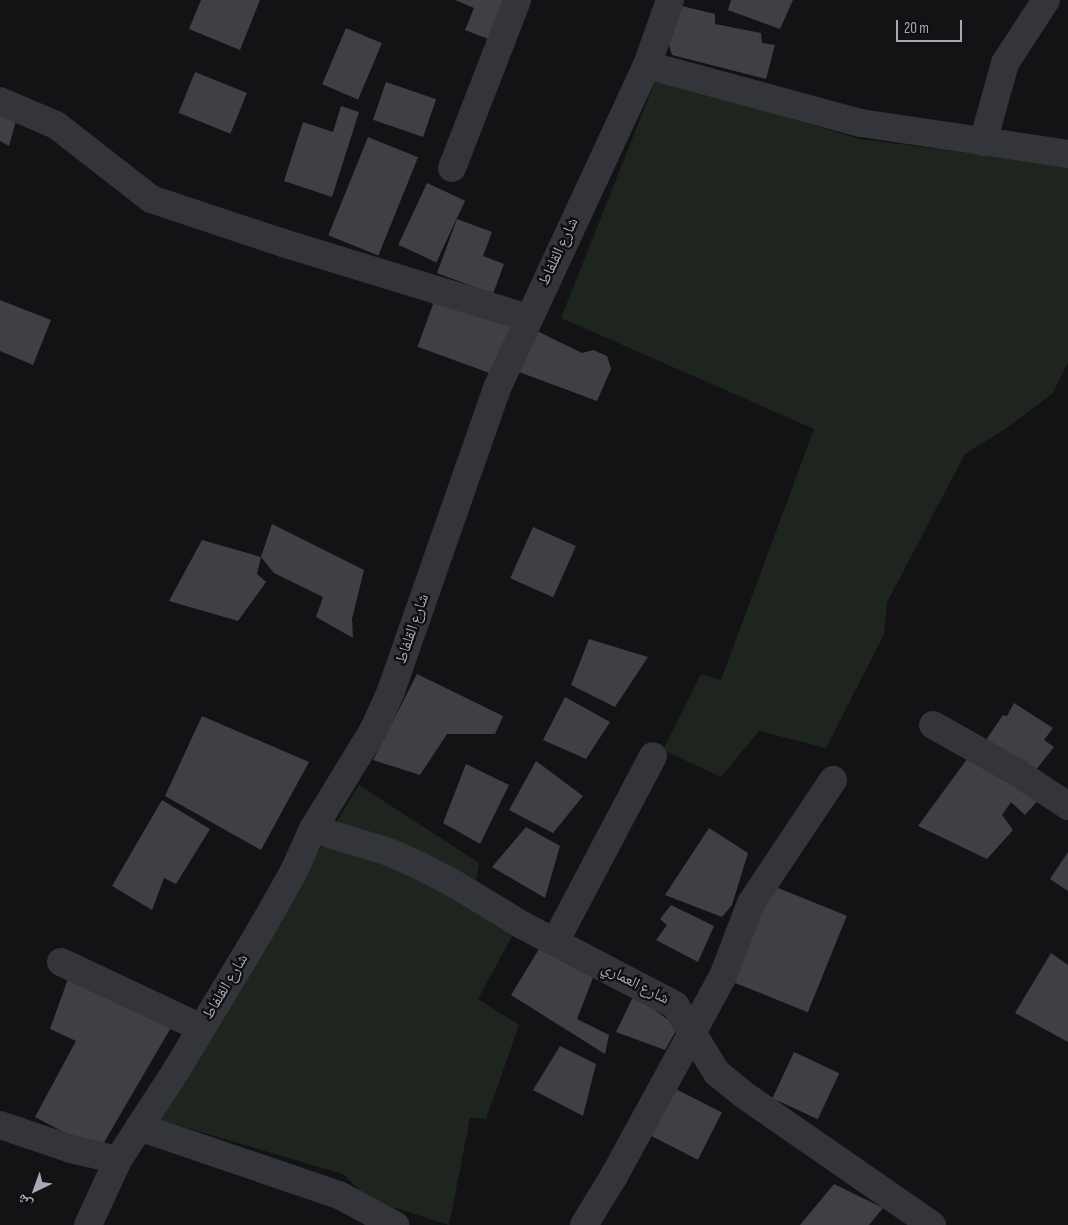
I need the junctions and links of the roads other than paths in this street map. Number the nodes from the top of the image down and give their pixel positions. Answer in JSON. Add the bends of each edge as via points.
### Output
{"nodes":[{"id":1,"x":517,"y":0,"type":"edge"},
{"id":2,"x":670,"y":0,"type":"edge"},
{"id":3,"x":1046,"y":0,"type":"edge"},
{"id":4,"x":647,"y":65,"type":"junction"},
{"id":5,"x":0,"y":101,"type":"edge"},
{"id":6,"x":983,"y":142,"type":"junction"},
{"id":7,"x":1068,"y":154,"type":"edge"},
{"id":8,"x":452,"y":168,"type":"dead end"},
{"id":9,"x":528,"y":318,"type":"junction"},
{"id":10,"x":932,"y":725,"type":"dead end"},
{"id":11,"x":653,"y":756,"type":"dead end"},
{"id":12,"x":834,"y":780,"type":"dead end"},
{"id":13,"x":1068,"y":806,"type":"edge"},
{"id":14,"x":313,"y":829,"type":"junction"},
{"id":15,"x":555,"y":942,"type":"junction"},
{"id":16,"x":61,"y":962,"type":"dead end"},
{"id":17,"x":201,"y":1028,"type":"junction"},
{"id":18,"x":693,"y":1030,"type":"junction"},
{"id":19,"x":0,"y":1125,"type":"edge"},
{"id":20,"x":139,"y":1127,"type":"junction"},
{"id":21,"x":118,"y":1160,"type":"junction"},
{"id":22,"x":901,"y":1216,"type":"edge"},
{"id":23,"x":88,"y":1225,"type":"edge"},
{"id":24,"x":395,"y":1225,"type":"edge"},
{"id":25,"x":584,"y":1225,"type":"edge"},
{"id":26,"x":932,"y":1225,"type":"edge"}],
"edges":[{"from":1,"to":8,"type":"street"},
{"from":2,"to":4,"type":"street","name":"شارع القلفاط"},
{"from":3,"to":6,"type":"street","via":[[1005,63]]},
{"from":4,"to":6,"type":"street","via":[[861,123]]},
{"from":4,"to":9,"type":"street","name":"شارع القلفاط"},
{"from":5,"to":9,"type":"street","via":[[56,126],[151,199]]},
{"from":6,"to":7,"type":"street"},
{"from":9,"to":14,"type":"street","name":"شارع القلفاط","via":[[498,386],[391,691],[374,729]]},
{"from":10,"to":13,"type":"street","via":[[1015,771]]},
{"from":11,"to":15,"type":"street"},
{"from":12,"to":18,"type":"street","via":[[751,903],[723,976]]},
{"from":14,"to":15,"type":"street","name":"شارع العماري","via":[[389,852],[418,865]]},
{"from":14,"to":17,"type":"street","name":"شارع القلفاط","via":[[288,881]]},
{"from":15,"to":18,"type":"street","name":"شارع العماري","via":[[675,1004]]},
{"from":16,"to":17,"type":"street"},
{"from":17,"to":20,"type":"street","name":"شارع القلفاط"},
{"from":18,"to":22,"type":"street","name":"شارع العماري","via":[[717,1073]]},
{"from":18,"to":25,"type":"street"},
{"from":19,"to":21,"type":"street","via":[[71,1149]]},
{"from":20,"to":21,"type":"street","name":"شارع القلفاط"},
{"from":20,"to":24,"type":"street","via":[[339,1195]]},
{"from":21,"to":23,"type":"street","name":"شارع القلفاط"},
{"from":22,"to":26,"type":"street","name":"شارع العماري"}]}
